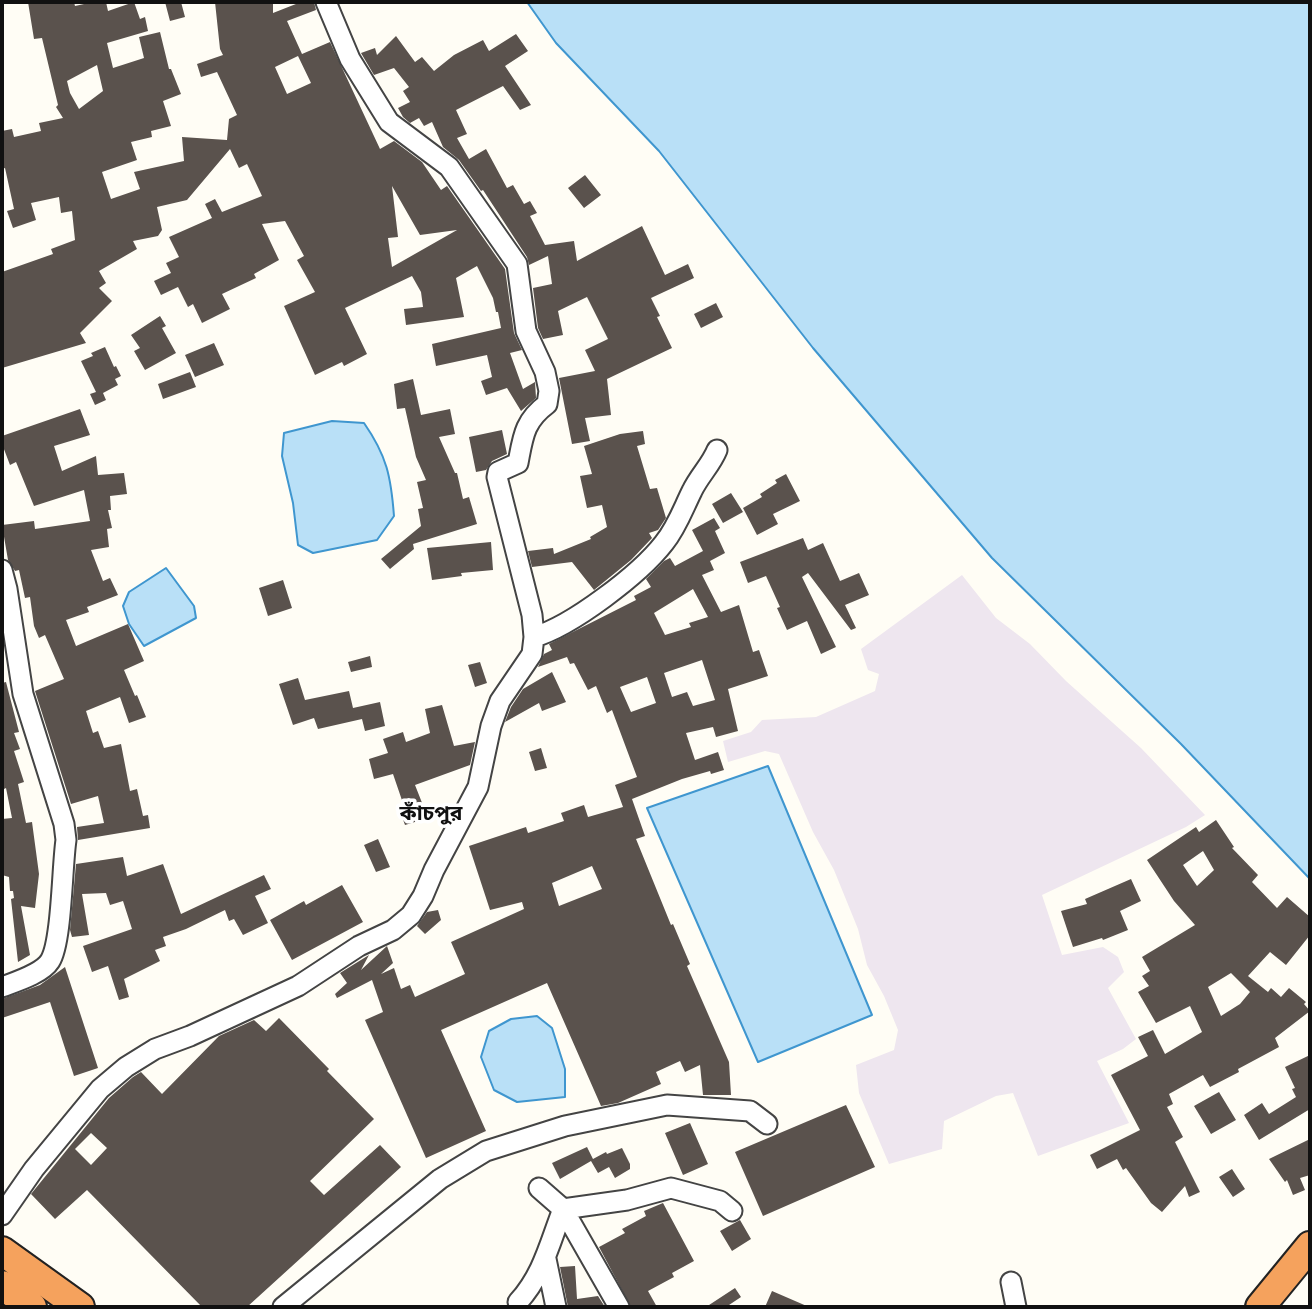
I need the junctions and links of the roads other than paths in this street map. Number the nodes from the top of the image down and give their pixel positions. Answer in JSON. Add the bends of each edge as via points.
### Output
{"nodes":[{"id":1,"x":326,"y":2,"type":"edge"},
{"id":2,"x":717,"y":450,"type":"dead end"},
{"id":3,"x":2,"y":570,"type":"edge"},
{"id":4,"x":534,"y":637,"type":"junction"},
{"id":5,"x":2,"y":987,"type":"edge"},
{"id":6,"x":766,"y":1124,"type":"dead end"},
{"id":7,"x":539,"y":1188,"type":"dead end"},
{"id":8,"x":563,"y":1209,"type":"junction"},
{"id":9,"x":732,"y":1211,"type":"dead end"},
{"id":10,"x":2,"y":1215,"type":"edge"},
{"id":11,"x":1310,"y":1246,"type":"edge"},
{"id":12,"x":2,"y":1251,"type":"edge"},
{"id":13,"x":546,"y":1259,"type":"junction"},
{"id":14,"x":1011,"y":1282,"type":"dead end"},
{"id":15,"x":518,"y":1302,"type":"dead end"},
{"id":16,"x":80,"y":1307,"type":"edge"},
{"id":17,"x":283,"y":1307,"type":"edge"},
{"id":18,"x":556,"y":1307,"type":"edge"},
{"id":19,"x":619,"y":1307,"type":"edge"},
{"id":20,"x":1016,"y":1307,"type":"edge"},
{"id":21,"x":1260,"y":1307,"type":"edge"}],
"edges":[{"from":1,"to":4,"type":"street","via":[[350,59],[389,122],[449,167],[517,264],[526,331],[549,391],[547,404],[522,435],[518,463],[496,477],[523,575]]},
{"from":2,"to":4,"type":"street","via":[[664,543],[581,613]]},
{"from":3,"to":5,"type":"street","via":[[23,694],[66,840],[50,962]]},
{"from":4,"to":10,"type":"street","via":[[532,654],[500,701],[478,787],[411,915],[298,986],[155,1049],[126,1067],[100,1089]]},
{"from":6,"to":17,"type":"street","via":[[750,1111],[667,1105],[565,1126],[486,1151],[440,1180]]},
{"from":7,"to":8,"type":"street"},
{"from":8,"to":9,"type":"street","via":[[671,1188],[720,1201]]},
{"from":8,"to":13,"type":"street"},
{"from":8,"to":19,"type":"street"},
{"from":11,"to":21,"type":"highway"},
{"from":12,"to":16,"type":"highway"},
{"from":13,"to":15,"type":"street","via":[[532,1288]]},
{"from":13,"to":18,"type":"street"},
{"from":14,"to":20,"type":"street"}]}
